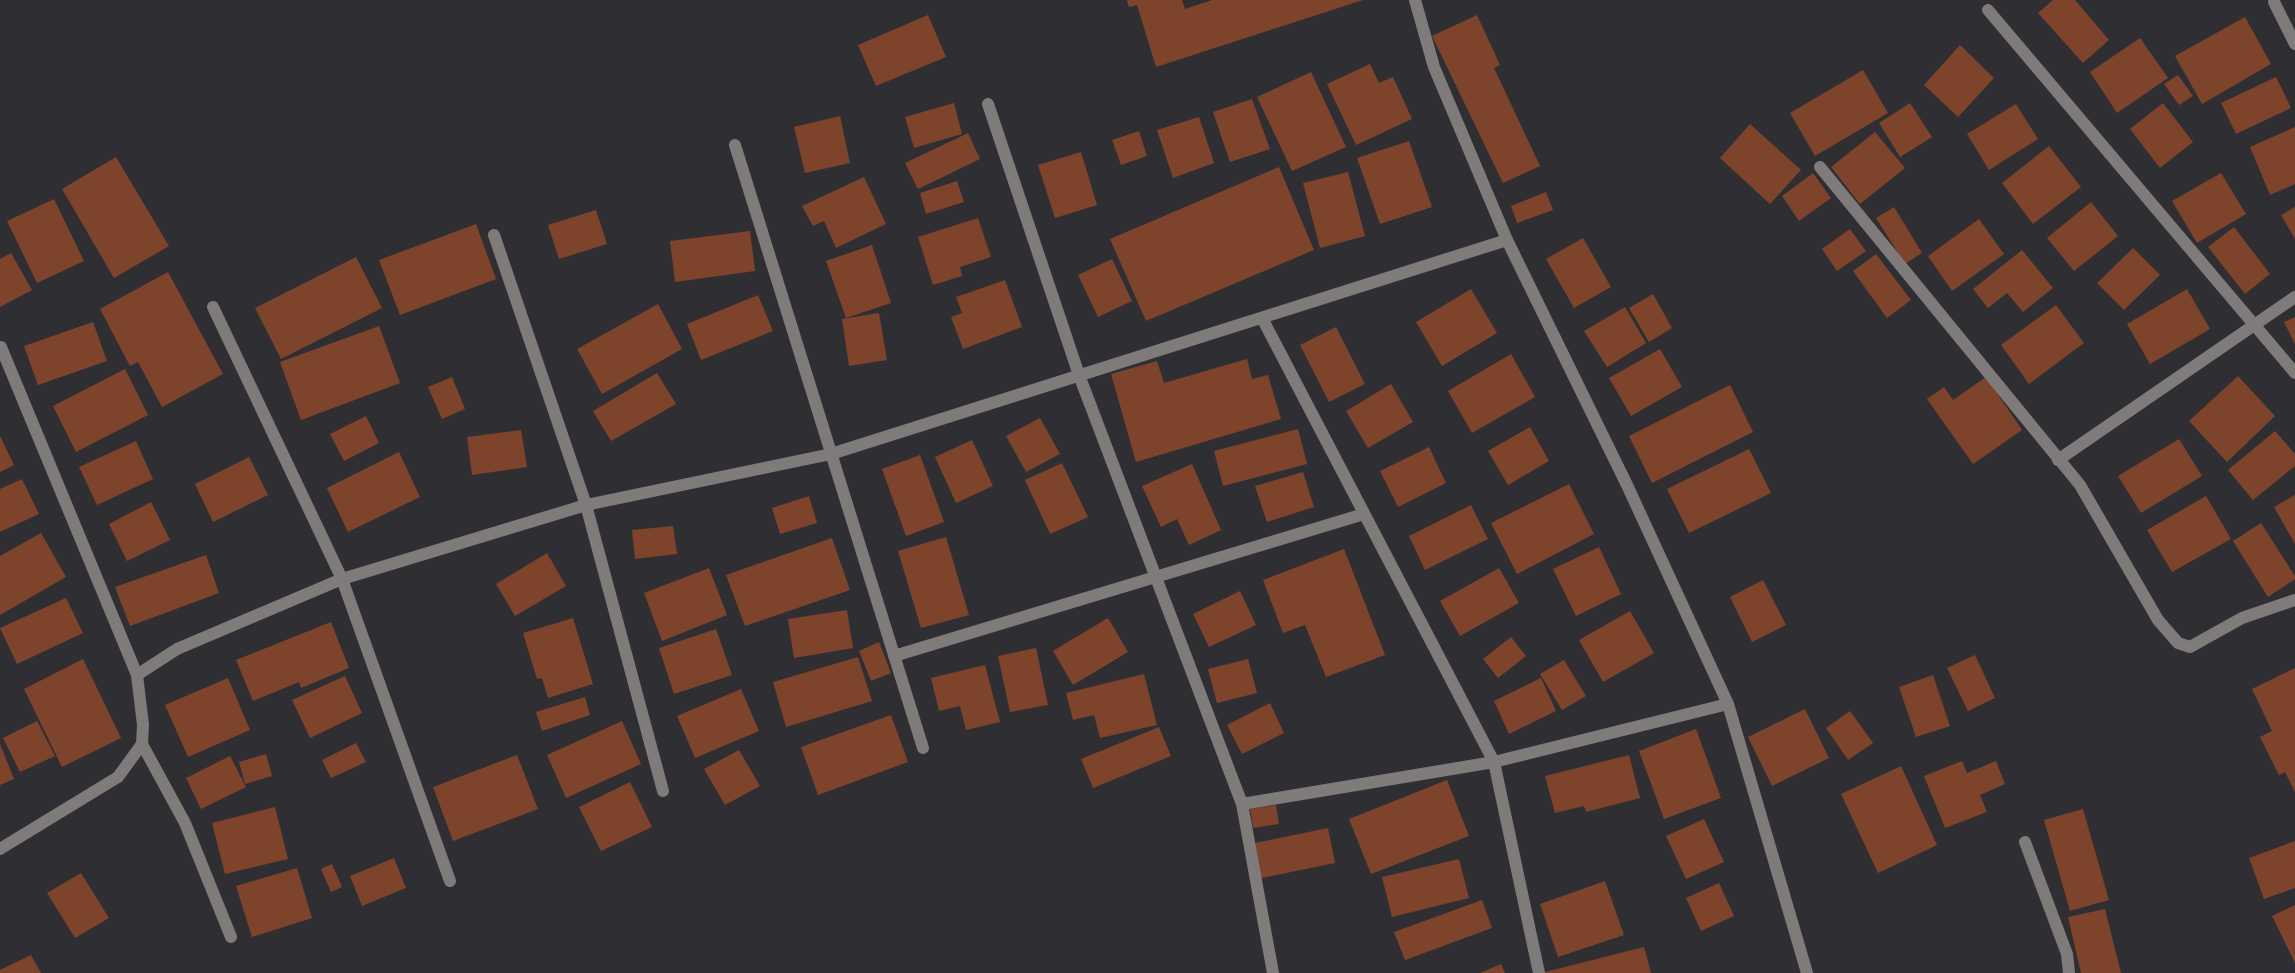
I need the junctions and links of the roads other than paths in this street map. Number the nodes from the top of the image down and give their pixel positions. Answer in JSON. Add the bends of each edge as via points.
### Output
{"nodes":[{"id":1,"x":1415,"y":0,"type":"edge"},
{"id":2,"x":2274,"y":2,"type":"dead end"},
{"id":3,"x":1988,"y":10,"type":"dead end"},
{"id":4,"x":2295,"y":44,"type":"edge"},
{"id":5,"x":988,"y":104,"type":"dead end"},
{"id":6,"x":735,"y":145,"type":"dead end"},
{"id":7,"x":1820,"y":167,"type":"dead end"},
{"id":8,"x":494,"y":236,"type":"dead end"},
{"id":9,"x":1507,"y":240,"type":"junction"},
{"id":10,"x":2295,"y":297,"type":"edge"},
{"id":11,"x":213,"y":307,"type":"dead end"},
{"id":12,"x":1262,"y":318,"type":"junction"},
{"id":13,"x":2253,"y":325,"type":"junction"},
{"id":14,"x":1,"y":347,"type":"edge"},
{"id":15,"x":2295,"y":372,"type":"edge"},
{"id":16,"x":1079,"y":375,"type":"junction"},
{"id":17,"x":831,"y":454,"type":"junction"},
{"id":18,"x":2058,"y":460,"type":"junction"},
{"id":19,"x":586,"y":505,"type":"junction"},
{"id":20,"x":1364,"y":514,"type":"junction"},
{"id":21,"x":1155,"y":576,"type":"junction"},
{"id":22,"x":342,"y":579,"type":"junction"},
{"id":23,"x":2295,"y":600,"type":"edge"},
{"id":24,"x":894,"y":656,"type":"junction"},
{"id":25,"x":137,"y":675,"type":"junction"},
{"id":26,"x":1728,"y":704,"type":"junction"},
{"id":27,"x":142,"y":744,"type":"junction"},
{"id":28,"x":923,"y":748,"type":"dead end"},
{"id":29,"x":1494,"y":762,"type":"junction"},
{"id":30,"x":663,"y":791,"type":"dead end"},
{"id":31,"x":1242,"y":804,"type":"junction"},
{"id":32,"x":2025,"y":842,"type":"dead end"},
{"id":33,"x":0,"y":849,"type":"edge"},
{"id":34,"x":450,"y":880,"type":"dead end"},
{"id":35,"x":231,"y":937,"type":"dead end"},
{"id":36,"x":1273,"y":973,"type":"edge"},
{"id":37,"x":1539,"y":973,"type":"edge"},
{"id":38,"x":1807,"y":973,"type":"edge"},
{"id":39,"x":2069,"y":973,"type":"edge"}],
"edges":[{"from":1,"to":9,"type":"street","via":[[1434,67]]},
{"from":2,"to":4,"type":"street"},
{"from":3,"to":13,"type":"street"},
{"from":5,"to":16,"type":"street"},
{"from":6,"to":17,"type":"street"},
{"from":7,"to":18,"type":"street"},
{"from":8,"to":19,"type":"street"},
{"from":9,"to":12,"type":"street"},
{"from":9,"to":26,"type":"street"},
{"from":10,"to":13,"type":"street"},
{"from":11,"to":22,"type":"street"},
{"from":12,"to":16,"type":"street"},
{"from":12,"to":20,"type":"street"},
{"from":13,"to":15,"type":"street"},
{"from":13,"to":18,"type":"street"},
{"from":14,"to":25,"type":"street"},
{"from":16,"to":17,"type":"street"},
{"from":16,"to":21,"type":"street"},
{"from":17,"to":19,"type":"street"},
{"from":17,"to":24,"type":"street"},
{"from":18,"to":23,"type":"street","via":[[2080,485],[2158,620],[2178,644],[2190,647],[2242,618]]},
{"from":19,"to":22,"type":"street"},
{"from":19,"to":30,"type":"street"},
{"from":20,"to":21,"type":"street"},
{"from":20,"to":29,"type":"street"},
{"from":21,"to":24,"type":"street"},
{"from":21,"to":31,"type":"street"},
{"from":22,"to":25,"type":"street","via":[[177,649]]},
{"from":22,"to":34,"type":"street"},
{"from":24,"to":28,"type":"street"},
{"from":25,"to":27,"type":"street"},
{"from":26,"to":29,"type":"street"},
{"from":26,"to":38,"type":"street"},
{"from":27,"to":33,"type":"street","via":[[118,777]]},
{"from":27,"to":35,"type":"street","via":[[185,823]]},
{"from":29,"to":31,"type":"street"},
{"from":29,"to":37,"type":"street"},
{"from":31,"to":36,"type":"street"},
{"from":32,"to":39,"type":"street","via":[[2067,954]]}]}
